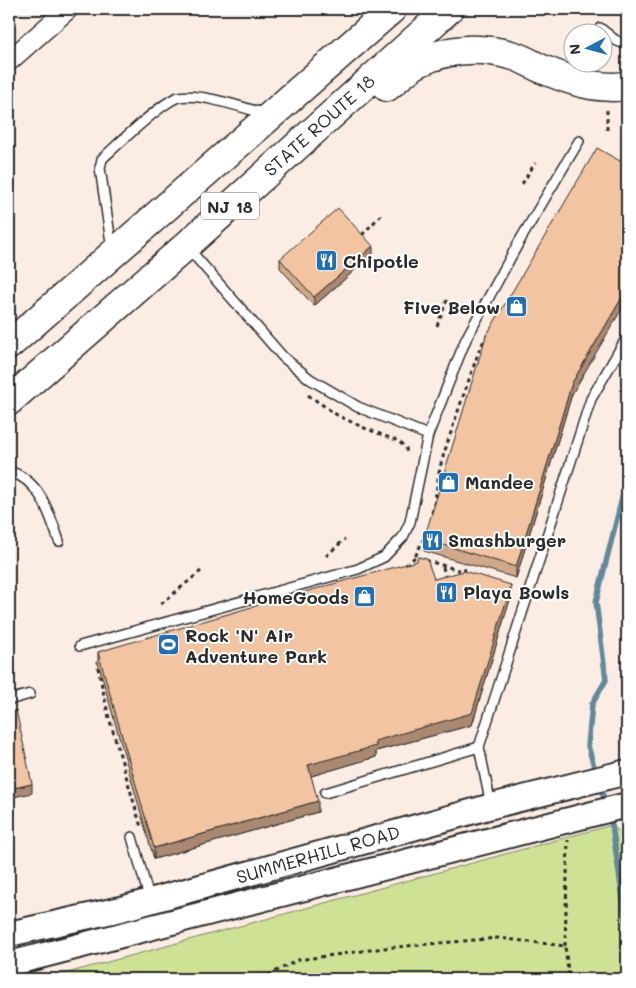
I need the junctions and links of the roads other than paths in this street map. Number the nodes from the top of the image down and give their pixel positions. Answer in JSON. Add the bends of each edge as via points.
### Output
{"nodes":[{"id":1,"x":68,"y":9,"type":"edge"},
{"id":2,"x":450,"y":9,"type":"edge"},
{"id":3,"x":380,"y":15,"type":"edge"},
{"id":4,"x":614,"y":38,"type":"edge"},
{"id":5,"x":627,"y":45,"type":"edge"},
{"id":6,"x":9,"y":60,"type":"edge"},
{"id":7,"x":618,"y":94,"type":"edge"},
{"id":8,"x":271,"y":115,"type":"junction"},
{"id":9,"x":315,"y":128,"type":"junction"},
{"id":10,"x":579,"y":141,"type":"dead end"},
{"id":11,"x":186,"y":246,"type":"junction"},
{"id":12,"x":113,"y":254,"type":"junction"},
{"id":13,"x":627,"y":337,"type":"edge"},
{"id":14,"x":11,"y":339,"type":"edge"},
{"id":15,"x":9,"y":401,"type":"edge"},
{"id":16,"x":428,"y":435,"type":"junction"},
{"id":17,"x":9,"y":471,"type":"edge"},
{"id":18,"x":59,"y":541,"type":"dead end"},
{"id":19,"x":80,"y":646,"type":"dead end"},
{"id":20,"x":30,"y":694,"type":"dead end"},
{"id":21,"x":9,"y":700,"type":"edge"},
{"id":22,"x":479,"y":747,"type":"junction"},
{"id":23,"x":625,"y":772,"type":"edge"},
{"id":24,"x":325,"y":793,"type":"dead end"},
{"id":25,"x":627,"y":805,"type":"edge"},
{"id":26,"x":492,"y":806,"type":"junction"},
{"id":27,"x":132,"y":837,"type":"dead end"},
{"id":28,"x":150,"y":901,"type":"junction"},
{"id":29,"x":9,"y":934,"type":"edge"},
{"id":30,"x":9,"y":964,"type":"edge"}],
"edges":[{"from":1,"to":6,"type":"street"},
{"from":2,"to":9,"type":"highway","name":"STATE ROUTE 18","number":"NJ 18"},
{"from":3,"to":8,"type":"highway","number":"NJ 18"},
{"from":4,"to":5,"type":"lane"},
{"from":7,"to":9,"type":"highway","via":[[609,88],[578,83],[514,56],[464,49],[416,64],[370,101]]},
{"from":8,"to":12,"type":"highway","number":"NJ 18"},
{"from":8,"to":12,"type":"lane","via":[[193,96],[178,97],[158,109],[102,159],[100,168]]},
{"from":9,"to":11,"type":"highway","name":"STATE ROUTE 18","number":"NJ 18"},
{"from":10,"to":16,"type":"lane","via":[[470,330]]},
{"from":11,"to":15,"type":"highway","name":"STATE ROUTE 18","number":"NJ 18"},
{"from":11,"to":16,"type":"lane","via":[[283,357],[310,379],[358,407]]},
{"from":12,"to":14,"type":"highway","number":"NJ 18"},
{"from":13,"to":22,"type":"lane","via":[[590,399]]},
{"from":16,"to":19,"type":"lane","via":[[410,522],[403,537],[384,557],[358,569]]},
{"from":17,"to":18,"type":"lane","via":[[30,482],[41,495]]},
{"from":20,"to":21,"type":"lane"},
{"from":22,"to":24,"type":"lane"},
{"from":22,"to":26,"type":"lane"},
{"from":23,"to":26,"type":"street","name":"SUMMERHILL ROAD"},
{"from":25,"to":30,"type":"street","name":"SUMMERHILL ROAD"},
{"from":26,"to":28,"type":"street","name":"SUMMERHILL ROAD"},
{"from":27,"to":28,"type":"lane"},
{"from":28,"to":29,"type":"street","name":"SUMMERHILL ROAD"}]}
